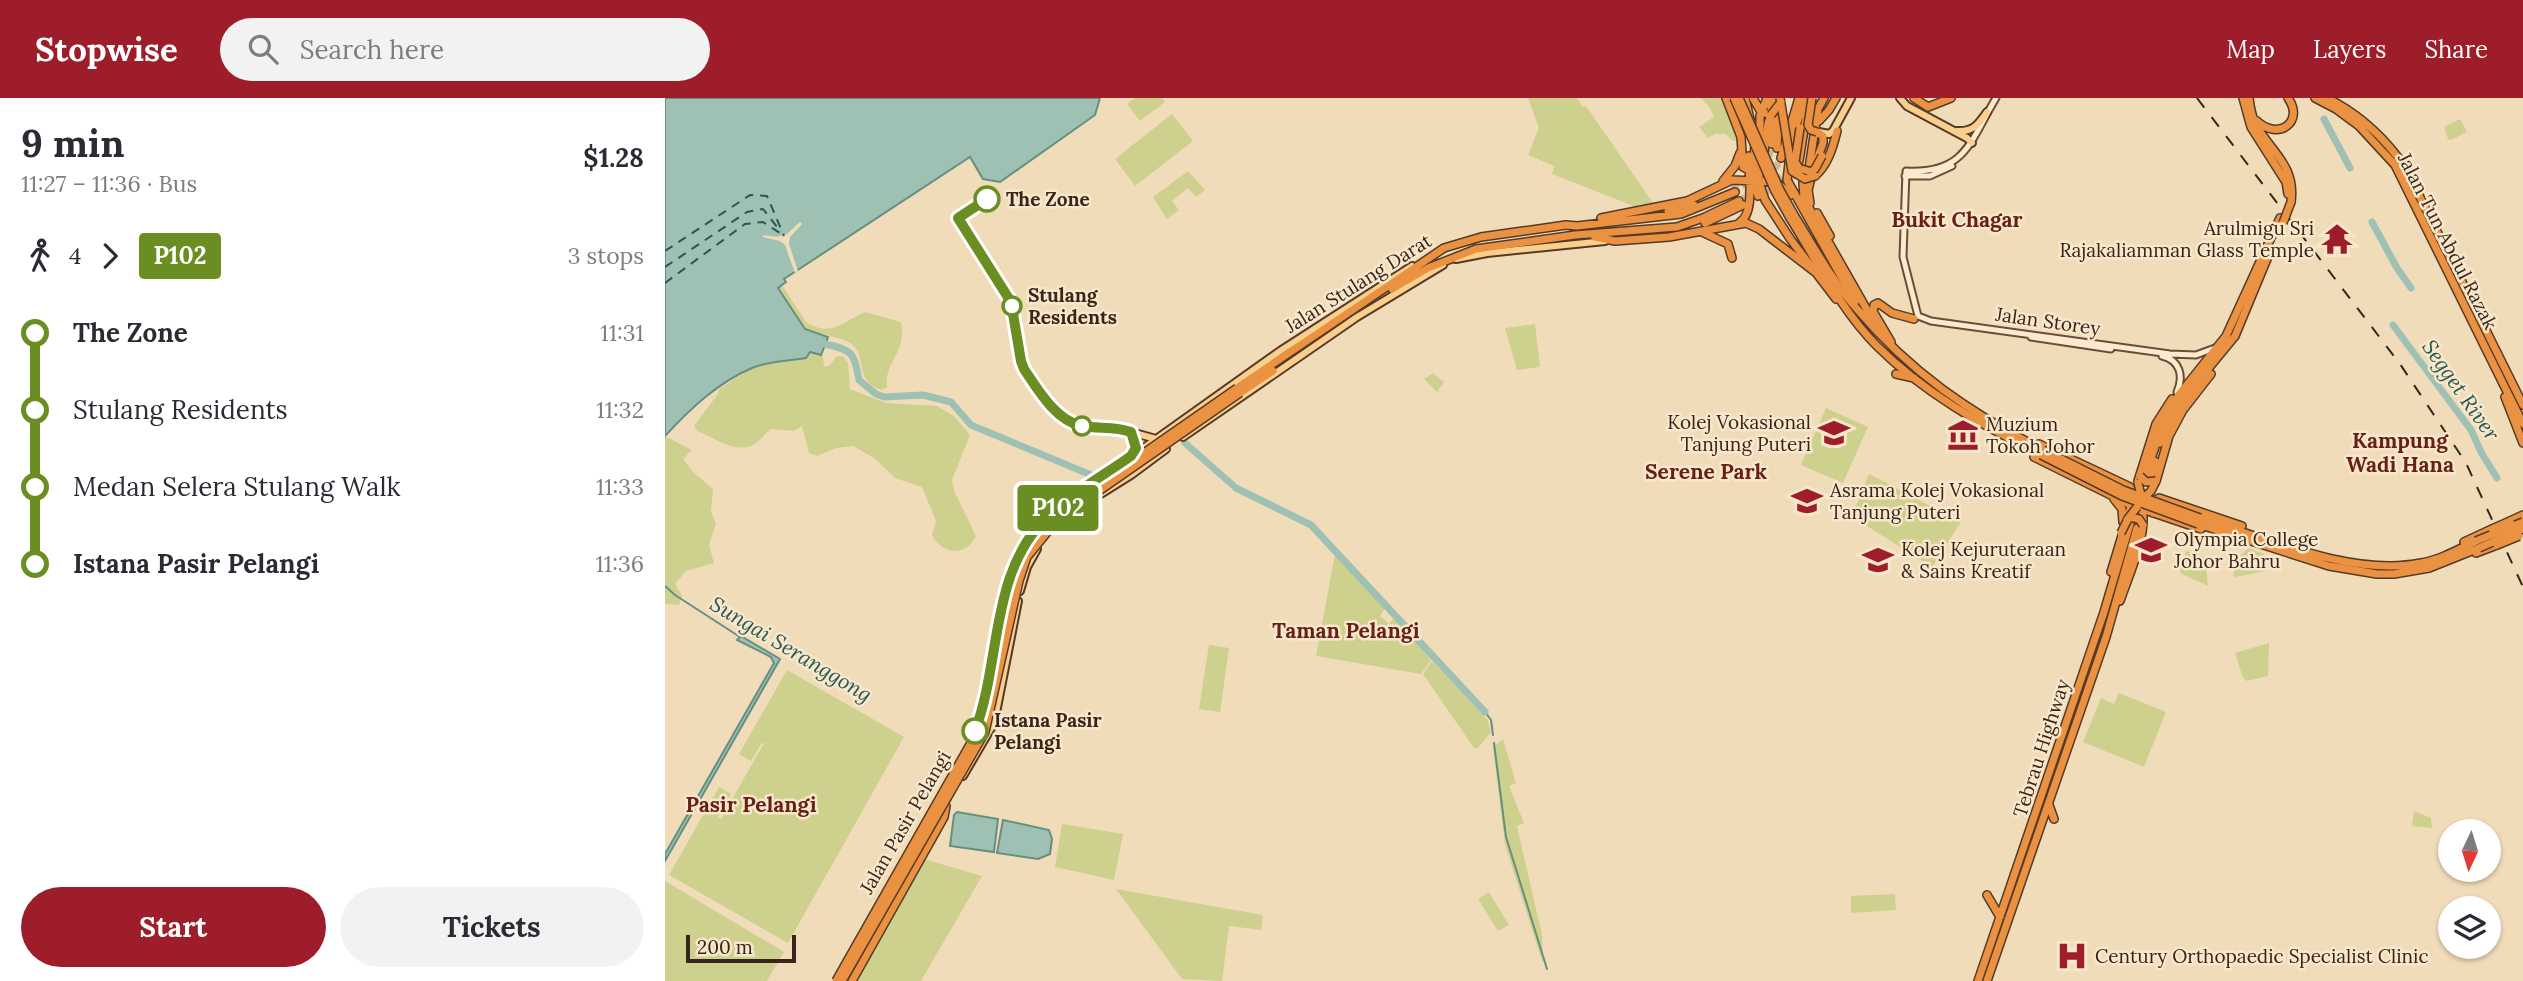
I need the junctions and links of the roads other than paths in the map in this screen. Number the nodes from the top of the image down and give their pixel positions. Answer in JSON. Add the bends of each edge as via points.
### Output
{"nodes":[{"id":1,"x":1726,"y":98,"type":"edge"},
{"id":2,"x":1734,"y":98,"type":"edge"},
{"id":3,"x":1799,"y":98,"type":"edge"},
{"id":4,"x":1809,"y":98,"type":"edge"},
{"id":5,"x":1824,"y":98,"type":"edge"},
{"id":6,"x":1830,"y":98,"type":"edge"},
{"id":7,"x":1836,"y":98,"type":"edge"},
{"id":8,"x":1852,"y":98,"type":"edge"},
{"id":9,"x":1902,"y":98,"type":"edge"},
{"id":10,"x":1914,"y":98,"type":"edge"},
{"id":11,"x":1951,"y":98,"type":"edge"},
{"id":12,"x":1998,"y":98,"type":"edge"},
{"id":13,"x":2243,"y":98,"type":"edge"},
{"id":14,"x":2249,"y":98,"type":"edge"},
{"id":15,"x":2288,"y":98,"type":"edge"},
{"id":16,"x":2315,"y":98,"type":"edge"},
{"id":17,"x":2327,"y":98,"type":"edge"},
{"id":18,"x":2337,"y":98,"type":"edge"},
{"id":19,"x":1762,"y":100,"type":"edge"},
{"id":20,"x":1801,"y":108,"type":"junction"},
{"id":21,"x":1987,"y":113,"type":"junction"},
{"id":22,"x":2253,"y":115,"type":"junction"},
{"id":23,"x":1771,"y":116,"type":"junction"},
{"id":24,"x":2365,"y":122,"type":"junction"},
{"id":25,"x":1817,"y":126,"type":"junction"},
{"id":26,"x":1837,"y":131,"type":"junction"},
{"id":27,"x":1952,"y":131,"type":"junction"},
{"id":28,"x":1973,"y":139,"type":"junction"},
{"id":29,"x":1742,"y":147,"type":"junction"},
{"id":30,"x":1789,"y":152,"type":"junction"},
{"id":31,"x":1811,"y":156,"type":"junction"},
{"id":32,"x":1781,"y":158,"type":"tunnel mouth"},
{"id":33,"x":1799,"y":161,"type":"dead end"},
{"id":34,"x":1756,"y":176,"type":"junction"},
{"id":35,"x":1794,"y":176,"type":"tunnel mouth"},
{"id":36,"x":1732,"y":180,"type":"junction"},
{"id":37,"x":1720,"y":184,"type":"junction"},
{"id":38,"x":1734,"y":191,"type":"tunnel mouth"},
{"id":39,"x":1749,"y":196,"type":"junction"},
{"id":40,"x":2289,"y":202,"type":"junction"},
{"id":41,"x":1741,"y":203,"type":"tunnel mouth"},
{"id":42,"x":1799,"y":203,"type":"junction"},
{"id":43,"x":1792,"y":217,"type":"junction"},
{"id":44,"x":1569,"y":225,"type":"junction"},
{"id":45,"x":1736,"y":225,"type":"junction"},
{"id":46,"x":1702,"y":232,"type":"junction"},
{"id":47,"x":1575,"y":235,"type":"junction"},
{"id":48,"x":1615,"y":240,"type":"junction"},
{"id":49,"x":2262,"y":251,"type":"dead end"},
{"id":50,"x":1732,"y":258,"type":"dead end"},
{"id":51,"x":1426,"y":260,"type":"junction"},
{"id":52,"x":1815,"y":272,"type":"junction"},
{"id":53,"x":2257,"y":273,"type":"junction"},
{"id":54,"x":1849,"y":312,"type":"junction"},
{"id":55,"x":1873,"y":316,"type":"junction"},
{"id":56,"x":1914,"y":318,"type":"dead end"},
{"id":57,"x":1978,"y":327,"type":"junction"},
{"id":58,"x":1881,"y":334,"type":"junction"},
{"id":59,"x":2218,"y":346,"type":"junction"},
{"id":60,"x":1894,"y":348,"type":"junction"},
{"id":61,"x":2222,"y":355,"type":"junction"},
{"id":62,"x":2500,"y":358,"type":"junction"},
{"id":63,"x":2497,"y":373,"type":"junction"},
{"id":64,"x":1896,"y":374,"type":"dead end"},
{"id":65,"x":1915,"y":378,"type":"junction"},
{"id":66,"x":2191,"y":380,"type":"junction"},
{"id":67,"x":2177,"y":392,"type":"junction"},
{"id":68,"x":2523,"y":396,"type":"edge"},
{"id":69,"x":2523,"y":405,"type":"edge"},
{"id":70,"x":1968,"y":416,"type":"junction"},
{"id":71,"x":2523,"y":424,"type":"edge"},
{"id":72,"x":2003,"y":430,"type":"junction"},
{"id":73,"x":1157,"y":439,"type":"junction"},
{"id":74,"x":2523,"y":443,"type":"edge"},
{"id":75,"x":1147,"y":448,"type":"junction"},
{"id":76,"x":1161,"y":452,"type":"junction"},
{"id":77,"x":2042,"y":453,"type":"junction"},
{"id":78,"x":1131,"y":456,"type":"junction"},
{"id":79,"x":2161,"y":466,"type":"junction"},
{"id":80,"x":2146,"y":478,"type":"junction"},
{"id":81,"x":2118,"y":482,"type":"junction"},
{"id":82,"x":2112,"y":497,"type":"junction"},
{"id":83,"x":2159,"y":498,"type":"junction"},
{"id":84,"x":2136,"y":501,"type":"junction"},
{"id":85,"x":1088,"y":502,"type":"junction"},
{"id":86,"x":2186,"y":507,"type":"junction"},
{"id":87,"x":2153,"y":513,"type":"junction"},
{"id":88,"x":2523,"y":515,"type":"edge"},
{"id":89,"x":2175,"y":521,"type":"junction"},
{"id":90,"x":2523,"y":522,"type":"edge"},
{"id":91,"x":2137,"y":526,"type":"junction"},
{"id":92,"x":2121,"y":533,"type":"junction"},
{"id":93,"x":2522,"y":533,"type":"edge"},
{"id":94,"x":2140,"y":538,"type":"junction"},
{"id":95,"x":2478,"y":545,"type":"junction"},
{"id":96,"x":1020,"y":549,"type":"junction"},
{"id":97,"x":1033,"y":555,"type":"junction"},
{"id":98,"x":2313,"y":557,"type":"junction"},
{"id":99,"x":1015,"y":559,"type":"junction"},
{"id":100,"x":2338,"y":564,"type":"junction"},
{"id":101,"x":1027,"y":566,"type":"junction"},
{"id":102,"x":2405,"y":566,"type":"junction"},
{"id":103,"x":2429,"y":568,"type":"junction"},
{"id":104,"x":2099,"y":624,"type":"junction"},
{"id":105,"x":2106,"y":637,"type":"junction"},
{"id":106,"x":2049,"y":804,"type":"junction"},
{"id":107,"x":946,"y":806,"type":"junction"},
{"id":108,"x":2055,"y":820,"type":"dead end"},
{"id":109,"x":1987,"y":895,"type":"dead end"},
{"id":110,"x":2017,"y":917,"type":"dead end"},
{"id":111,"x":2000,"y":918,"type":"junction"},
{"id":112,"x":2006,"y":924,"type":"junction"},
{"id":113,"x":834,"y":981,"type":"edge"},
{"id":114,"x":844,"y":981,"type":"edge"},
{"id":115,"x":852,"y":981,"type":"edge"},
{"id":116,"x":1978,"y":981,"type":"edge"},
{"id":117,"x":1987,"y":981,"type":"edge"}],
"edges":[{"from":1,"to":19,"type":"highway","via":[[1735,106]]},
{"from":1,"to":29,"type":"highway"},
{"from":2,"to":43,"type":"highway","bridge":true,"via":[[1775,191]]},
{"from":3,"to":32,"type":"highway"},
{"from":4,"to":20,"type":"highway"},
{"from":4,"to":25,"type":"highway","bridge":true,"via":[[1808,125],[1811,130]]},
{"from":4,"to":33,"type":"highway"},
{"from":5,"to":25,"type":"highway"},
{"from":6,"to":25,"type":"highway"},
{"from":7,"to":25,"type":"highway"},
{"from":8,"to":25,"type":"main road","via":[[1833,131],[1826,134]]},
{"from":8,"to":26,"type":"main road"},
{"from":9,"to":27,"type":"main road"},
{"from":10,"to":11,"type":"highway","via":[[1928,107]]},
{"from":12,"to":21,"type":"main road"},
{"from":12,"to":28,"type":"main road"},
{"from":13,"to":40,"type":"highway","via":[[2249,121],[2286,182]]},
{"from":14,"to":22,"type":"highway"},
{"from":15,"to":22,"type":"highway","via":[[2294,116],[2282,129],[2270,130]]},
{"from":16,"to":63,"type":"highway","name":"Jalan Tun Abdul Razak","via":[[2358,126],[2395,166]]},
{"from":17,"to":24,"type":"highway","name":"Jalan Tun Abdul Razak"},
{"from":18,"to":24,"type":"highway"},
{"from":19,"to":19,"type":"highway","via":[[1774,146],[1779,129],[1776,107]]},
{"from":19,"to":23,"type":"highway","bridge":true},
{"from":19,"to":23,"type":"highway"},
{"from":19,"to":26,"type":"highway","bridge":true,"via":[[1792,171],[1805,179],[1823,169]]},
{"from":19,"to":34,"type":"highway"},
{"from":19,"to":34,"type":"highway","via":[[1750,118]]},
{"from":19,"to":43,"type":"highway","bridge":true,"via":[[1780,190]]},
{"from":20,"to":26,"type":"highway","bridge":true,"via":[[1795,162],[1799,168],[1811,172]]},
{"from":20,"to":30,"type":"highway"},
{"from":21,"to":27,"type":"main road","via":[[1972,130]]},
{"from":21,"to":28,"type":"main road"},
{"from":22,"to":40,"type":"highway","via":[[2289,174]]},
{"from":23,"to":34,"type":"highway"},
{"from":24,"to":62,"type":"highway","name":"Jalan Tun Abdul Razak","via":[[2405,167]]},
{"from":25,"to":31,"type":"highway"},
{"from":25,"to":55,"type":"highway","via":[[1823,143],[1809,183],[1809,201]]},
{"from":27,"to":28,"type":"main road"},
{"from":28,"to":57,"type":"main road","via":[[1941,168],[1906,173],[1902,251],[1918,316]]},
{"from":29,"to":34,"type":"highway","via":[[1742,165]]},
{"from":29,"to":37,"type":"highway","via":[[1735,166]]},
{"from":30,"to":34,"type":"highway","via":[[1781,170]]},
{"from":30,"to":42,"type":"highway","via":[[1787,176]]},
{"from":31,"to":35,"type":"highway"},
{"from":31,"to":55,"type":"highway","via":[[1803,186],[1806,204]]},
{"from":34,"to":36,"type":"highway"},
{"from":34,"to":39,"type":"highway"},
{"from":34,"to":42,"type":"highway","via":[[1781,185]]},
{"from":34,"to":52,"type":"highway","via":[[1758,196]]},
{"from":36,"to":37,"type":"highway"},
{"from":36,"to":39,"type":"highway"},
{"from":37,"to":44,"type":"highway","via":[[1687,201]]},
{"from":38,"to":44,"type":"highway","name":"Jalan Stulang Darat","via":[[1681,214]]},
{"from":39,"to":45,"type":"highway","via":[[1748,215]]},
{"from":40,"to":53,"type":"highway","bridge":true},
{"from":41,"to":47,"type":"highway","via":[[1703,223]]},
{"from":42,"to":55,"type":"highway","via":[[1842,278]]},
{"from":43,"to":54,"type":"highway"},
{"from":43,"to":58,"type":"highway","via":[[1846,296]]},
{"from":44,"to":51,"type":"highway","name":"Jalan Stulang Darat","via":[[1463,242]]},
{"from":45,"to":46,"type":"highway"},
{"from":45,"to":52,"type":"highway","via":[[1753,225],[1760,235],[1770,237]]},
{"from":46,"to":48,"type":"highway"},
{"from":46,"to":50,"type":"highway","via":[[1728,244]]},
{"from":47,"to":48,"type":"highway"},
{"from":47,"to":114,"type":"highway","bridge":true,"via":[[1476,248],[1409,279],[1104,487],[1042,536],[1022,571],[985,732]]},
{"from":48,"to":76,"type":"main road","name":"Jalan Stulang Darat","via":[[1454,260],[1357,317]]},
{"from":49,"to":53,"type":"highway"},
{"from":51,"to":73,"type":"main road","name":"Jalan Stulang Darat","via":[[1280,351]]},
{"from":51,"to":113,"type":"highway","bridge":true,"via":[[1114,473],[1037,533],[1015,577],[977,734]]},
{"from":52,"to":54,"type":"highway"},
{"from":53,"to":59,"type":"highway"},
{"from":53,"to":61,"type":"highway","via":[[2242,324]]},
{"from":54,"to":65,"type":"highway","via":[[1877,346]]},
{"from":55,"to":56,"type":"highway","via":[[1878,303],[1892,313]]},
{"from":55,"to":58,"type":"highway"},
{"from":55,"to":60,"type":"highway"},
{"from":57,"to":59,"type":"main road","name":"Jalan Storey","via":[[2185,355]]},
{"from":57,"to":67,"type":"main road","name":"Jalan Storey","via":[[2170,358],[2181,375]]},
{"from":58,"to":60,"type":"highway"},
{"from":59,"to":66,"type":"highway"},
{"from":60,"to":72,"type":"highway","via":[[1946,394]]},
{"from":61,"to":79,"type":"highway","via":[[2183,410],[2169,436]]},
{"from":61,"to":80,"type":"highway","via":[[2179,404]]},
{"from":62,"to":68,"type":"highway"},
{"from":62,"to":69,"type":"highway","name":"Jalan Tun Abdul Razak"},
{"from":63,"to":71,"type":"highway","name":"Jalan Tun Abdul Razak"},
{"from":63,"to":74,"type":"highway"},
{"from":64,"to":65,"type":"highway"},
{"from":65,"to":70,"type":"highway"},
{"from":66,"to":67,"type":"highway"},
{"from":66,"to":80,"type":"highway","via":[[2165,417]]},
{"from":67,"to":80,"type":"highway","via":[[2152,436]]},
{"from":70,"to":77,"type":"highway"},
{"from":70,"to":82,"type":"highway","via":[[1993,435]]},
{"from":72,"to":77,"type":"highway"},
{"from":72,"to":81,"type":"highway"},
{"from":73,"to":75,"type":"main road","name":"Jalan Stulang Darat"},
{"from":73,"to":78,"type":"main road","via":[[1131,432],[1136,448]]},
{"from":75,"to":76,"type":"main road"},
{"from":75,"to":78,"type":"main road","name":"Jalan Pasir Pelangi"},
{"from":75,"to":85,"type":"main road","via":[[1141,464]]},
{"from":76,"to":85,"type":"main road","name":"Jalan Pasir Pelangi"},
{"from":77,"to":98,"type":"highway","bridge":true,"via":[[2122,496],[2198,524]]},
{"from":78,"to":96,"type":"main road","name":"Jalan Pasir Pelangi","via":[[1069,497]]},
{"from":79,"to":80,"type":"highway"},
{"from":79,"to":86,"type":"highway","via":[[2159,489]]},
{"from":80,"to":81,"type":"highway"},
{"from":80,"to":84,"type":"highway","bridge":true},
{"from":80,"to":84,"type":"highway","bridge":true,"via":[[2151,491]]},
{"from":81,"to":84,"type":"highway"},
{"from":82,"to":84,"type":"highway","bridge":true},
{"from":82,"to":92,"type":"highway","via":[[2123,512]]},
{"from":83,"to":84,"type":"highway","bridge":true},
{"from":83,"to":86,"type":"highway","bridge":true},
{"from":83,"to":87,"type":"highway","bridge":true,"via":[[2152,502]]},
{"from":84,"to":87,"type":"highway","bridge":true},
{"from":84,"to":91,"type":"highway","bridge":true},
{"from":84,"to":92,"type":"highway","bridge":true},
{"from":85,"to":97,"type":"main road","name":"Jalan Pasir Pelangi","via":[[1044,538]]},
{"from":86,"to":98,"type":"highway","via":[[2284,540]]},
{"from":87,"to":89,"type":"highway","bridge":true},
{"from":88,"to":102,"type":"highway","bridge":true},
{"from":89,"to":94,"type":"highway","via":[[2152,520]]},
{"from":89,"to":98,"type":"highway","bridge":true,"via":[[2257,548]]},
{"from":90,"to":95,"type":"highway","bridge":true},
{"from":91,"to":92,"type":"highway","bridge":true,"via":[[2136,517],[2129,517]]},
{"from":91,"to":94,"type":"highway"},
{"from":91,"to":104,"type":"highway","name":"Tebrau Highway"},
{"from":91,"to":105,"type":"highway","name":"Tebrau Highway"},
{"from":92,"to":104,"type":"highway"},
{"from":93,"to":95,"type":"highway","bridge":true},
{"from":93,"to":103,"type":"highway","bridge":true},
{"from":94,"to":105,"type":"highway"},
{"from":95,"to":102,"type":"highway"},
{"from":95,"to":103,"type":"highway"},
{"from":96,"to":97,"type":"main road"},
{"from":96,"to":99,"type":"main road","name":"Jalan Pasir Pelangi"},
{"from":97,"to":101,"type":"main road","name":"Jalan Pasir Pelangi"},
{"from":98,"to":100,"type":"highway"},
{"from":99,"to":101,"type":"main road"},
{"from":99,"to":113,"type":"main road","name":"Jalan Pasir Pelangi","via":[[975,731]]},
{"from":100,"to":102,"type":"highway"},
{"from":100,"to":103,"type":"highway","via":[[2362,572],[2394,574]]},
{"from":101,"to":107,"type":"main road","name":"Jalan Pasir Pelangi","via":[[993,723]]},
{"from":104,"to":111,"type":"highway","name":"Tebrau Highway"},
{"from":105,"to":106,"type":"highway","name":"Tebrau Highway"},
{"from":106,"to":108,"type":"highway"},
{"from":106,"to":112,"type":"highway","name":"Tebrau Highway"},
{"from":107,"to":114,"type":"main road","name":"Jalan Pasir Pelangi"},
{"from":107,"to":115,"type":"highway"},
{"from":109,"to":111,"type":"highway"},
{"from":110,"to":112,"type":"highway"},
{"from":111,"to":116,"type":"highway","name":"Tebrau Highway"},
{"from":112,"to":117,"type":"highway","name":"Tebrau Highway"}]}
